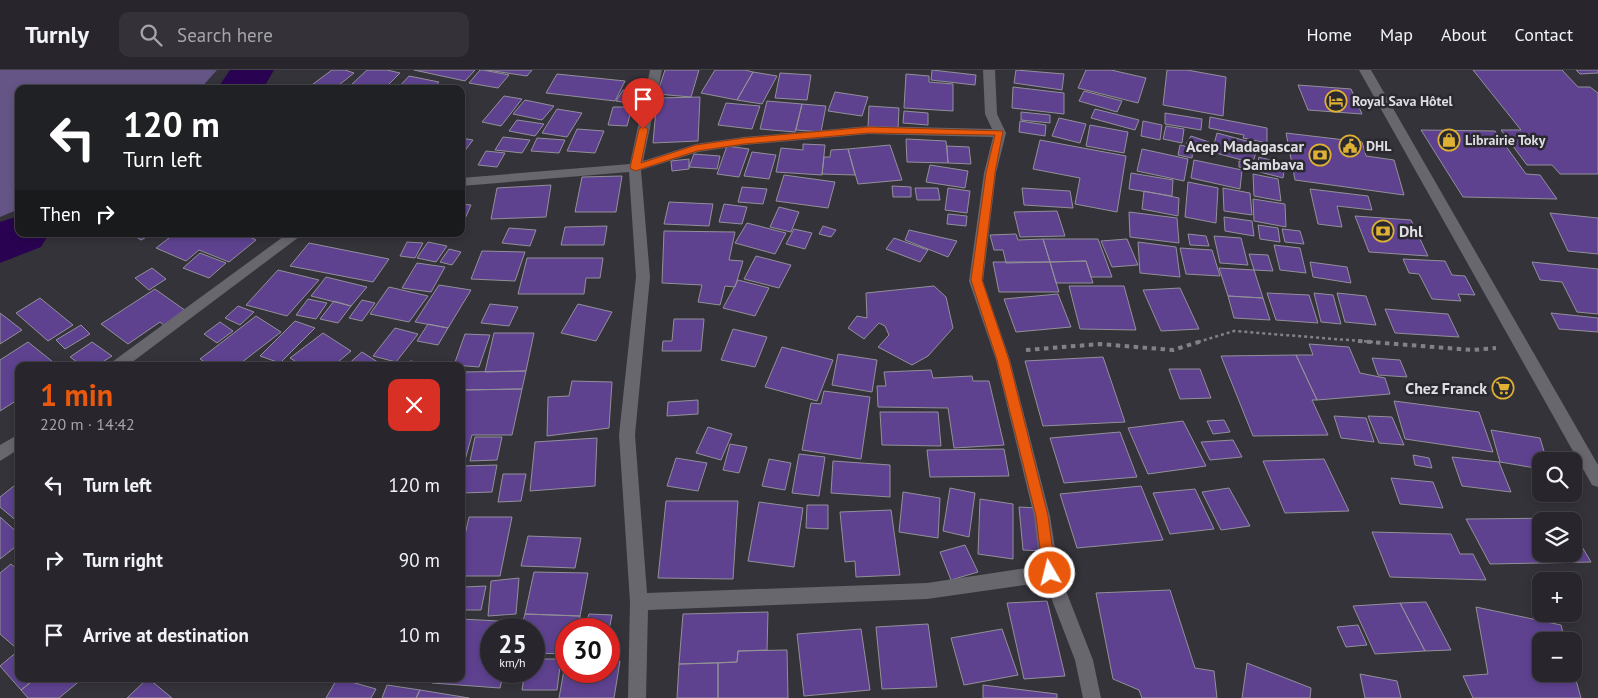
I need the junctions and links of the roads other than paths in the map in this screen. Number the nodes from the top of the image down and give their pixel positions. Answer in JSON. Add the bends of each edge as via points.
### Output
{"nodes":[{"id":1,"x":656,"y":70,"type":"edge"},
{"id":2,"x":989,"y":70,"type":"edge"},
{"id":3,"x":1365,"y":70,"type":"edge"},
{"id":4,"x":1000,"y":133,"type":"junction"},
{"id":5,"x":635,"y":168,"type":"junction"},
{"id":6,"x":465,"y":182,"type":"edge"},
{"id":7,"x":292,"y":237,"type":"edge"},
{"id":8,"x":122,"y":362,"type":"edge"},
{"id":9,"x":15,"y":443,"type":"edge"},
{"id":10,"x":0,"y":454,"type":"edge"},
{"id":11,"x":1598,"y":480,"type":"edge"},
{"id":12,"x":1050,"y":573,"type":"junction"},
{"id":13,"x":638,"y":602,"type":"junction"},
{"id":14,"x":637,"y":698,"type":"edge"},
{"id":15,"x":1092,"y":698,"type":"edge"}],
"edges":[{"from":1,"to":5,"type":"street"},
{"from":2,"to":4,"type":"street","via":[[991,114]]},
{"from":3,"to":11,"type":"street"},
{"from":4,"to":5,"type":"street","via":[[869,130],[744,141],[696,148]]},
{"from":4,"to":12,"type":"street","via":[[990,173],[976,280],[1001,352],[1042,516]]},
{"from":5,"to":6,"type":"street"},
{"from":5,"to":13,"type":"street","via":[[642,277],[626,435]]},
{"from":7,"to":8,"type":"street"},
{"from":9,"to":10,"type":"street"},
{"from":12,"to":13,"type":"street","via":[[927,592]]},
{"from":12,"to":15,"type":"street","via":[[1084,660]]},
{"from":13,"to":14,"type":"street"}]}
